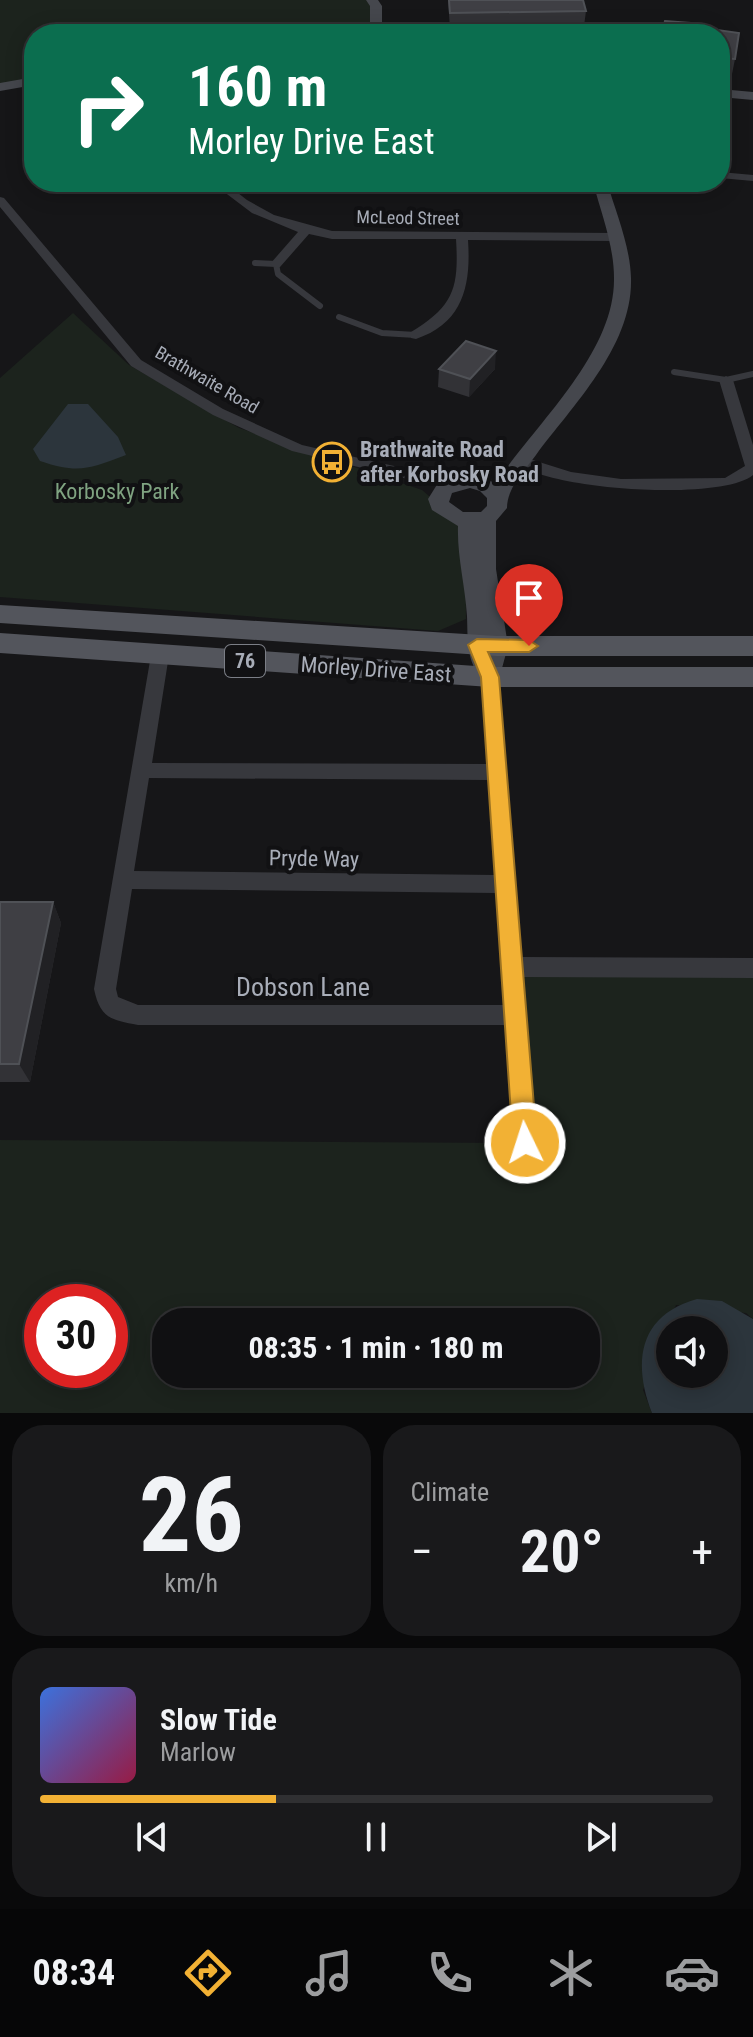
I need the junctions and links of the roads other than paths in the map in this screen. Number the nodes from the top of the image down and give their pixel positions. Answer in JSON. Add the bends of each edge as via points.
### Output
{"nodes":[{"id":1,"x":372,"y":0,"type":"edge"},
{"id":2,"x":376,"y":24,"type":"edge"},
{"id":3,"x":24,"y":83,"type":"edge"},
{"id":4,"x":0,"y":87,"type":"edge"},
{"id":5,"x":730,"y":94,"type":"edge"},
{"id":6,"x":753,"y":96,"type":"edge"},
{"id":7,"x":730,"y":176,"type":"edge"},
{"id":8,"x":753,"y":178,"type":"edge"},
{"id":9,"x":227,"y":192,"type":"edge"},
{"id":10,"x":603,"y":192,"type":"edge"},
{"id":11,"x":0,"y":200,"type":"edge"},
{"id":12,"x":305,"y":231,"type":"junction"},
{"id":13,"x":462,"y":237,"type":"junction"},
{"id":14,"x":614,"y":237,"type":"junction"},
{"id":15,"x":255,"y":263,"type":"dead end"},
{"id":16,"x":276,"y":264,"type":"junction"},
{"id":17,"x":320,"y":306,"type":"dead end"},
{"id":18,"x":339,"y":317,"type":"dead end"},
{"id":19,"x":416,"y":335,"type":"joint"},
{"id":20,"x":674,"y":372,"type":"dead end"},
{"id":21,"x":753,"y":374,"type":"edge"},
{"id":22,"x":726,"y":380,"type":"junction"},
{"id":23,"x":517,"y":464,"type":"junction"},
{"id":24,"x":416,"y":476,"type":"junction"},
{"id":25,"x":465,"y":482,"type":"junction"},
{"id":26,"x":441,"y":493,"type":"junction"},
{"id":27,"x":497,"y":496,"type":"junction"},
{"id":28,"x":477,"y":520,"type":"junction"},
{"id":29,"x":0,"y":614,"type":"edge"},
{"id":30,"x":0,"y":643,"type":"edge"},
{"id":31,"x":487,"y":646,"type":"junction"},
{"id":32,"x":753,"y":646,"type":"edge"},
{"id":33,"x":160,"y":655,"type":"junction"},
{"id":34,"x":490,"y":677,"type":"junction"},
{"id":35,"x":753,"y":677,"type":"edge"},
{"id":36,"x":141,"y":770,"type":"junction"},
{"id":37,"x":497,"y":772,"type":"junction"},
{"id":38,"x":123,"y":880,"type":"junction"},
{"id":39,"x":506,"y":884,"type":"junction"},
{"id":40,"x":512,"y":967,"type":"junction"},
{"id":41,"x":753,"y":968,"type":"edge"},
{"id":42,"x":515,"y":1015,"type":"junction"},
{"id":43,"x":525,"y":1143,"type":"dead end"}],
"edges":[{"from":1,"to":2,"type":"street"},
{"from":3,"to":4,"type":"street"},
{"from":5,"to":6,"type":"street"},
{"from":7,"to":8,"type":"street"},
{"from":9,"to":12,"type":"street","name":"McLeod Street","via":[[257,214]]},
{"from":10,"to":14,"type":"street"},
{"from":11,"to":24,"type":"street","name":"Brathwaite Road","via":[[136,363],[218,412],[297,448]]},
{"from":12,"to":13,"type":"street","name":"McLeod Street"},
{"from":12,"to":16,"type":"street"},
{"from":13,"to":14,"type":"street","name":"McLeod Street"},
{"from":13,"to":19,"type":"street","via":[[463,290],[442,321]]},
{"from":14,"to":23,"type":"street","via":[[622,281],[615,317],[587,372]]},
{"from":15,"to":16,"type":"lane"},
{"from":16,"to":17,"type":"lane","via":[[278,274]]},
{"from":18,"to":19,"type":"lane","via":[[382,333]]},
{"from":20,"to":22,"type":"lane"},
{"from":21,"to":22,"type":"lane"},
{"from":22,"to":23,"type":"street","via":[[752,466],[737,480],[599,484]]},
{"from":23,"to":25,"type":"street"},
{"from":23,"to":27,"type":"street"},
{"from":24,"to":25,"type":"street","name":"Brathwaite Road"},
{"from":24,"to":26,"type":"street","name":"Brathwaite Road"},
{"from":25,"to":26,"type":"street"},
{"from":25,"to":27,"type":"street","via":[[487,486]]},
{"from":26,"to":28,"type":"street","via":[[443,511]]},
{"from":27,"to":28,"type":"street","via":[[497,508]]},
{"from":28,"to":31,"type":"street","via":[[485,569]]},
{"from":29,"to":31,"type":"main road","name":"Morley Drive East","number":"76"},
{"from":30,"to":33,"type":"main road","name":"Morley Drive East","number":"76"},
{"from":31,"to":32,"type":"main road","name":"Morley Drive East","number":"76"},
{"from":31,"to":34,"type":"street"},
{"from":33,"to":34,"type":"main road","name":"Morley Drive East","number":"76"},
{"from":33,"to":36,"type":"street"},
{"from":34,"to":35,"type":"main road","name":"Morley Drive East","number":"76"},
{"from":34,"to":37,"type":"street"},
{"from":36,"to":37,"type":"street"},
{"from":36,"to":38,"type":"street"},
{"from":37,"to":39,"type":"street"},
{"from":38,"to":39,"type":"street","name":"Pryde Way"},
{"from":38,"to":42,"type":"street","name":"Dobson Lane","via":[[105,989],[108,1003],[119,1011]]},
{"from":39,"to":40,"type":"street"},
{"from":40,"to":41,"type":"street"},
{"from":40,"to":42,"type":"street"},
{"from":42,"to":43,"type":"street"}]}
